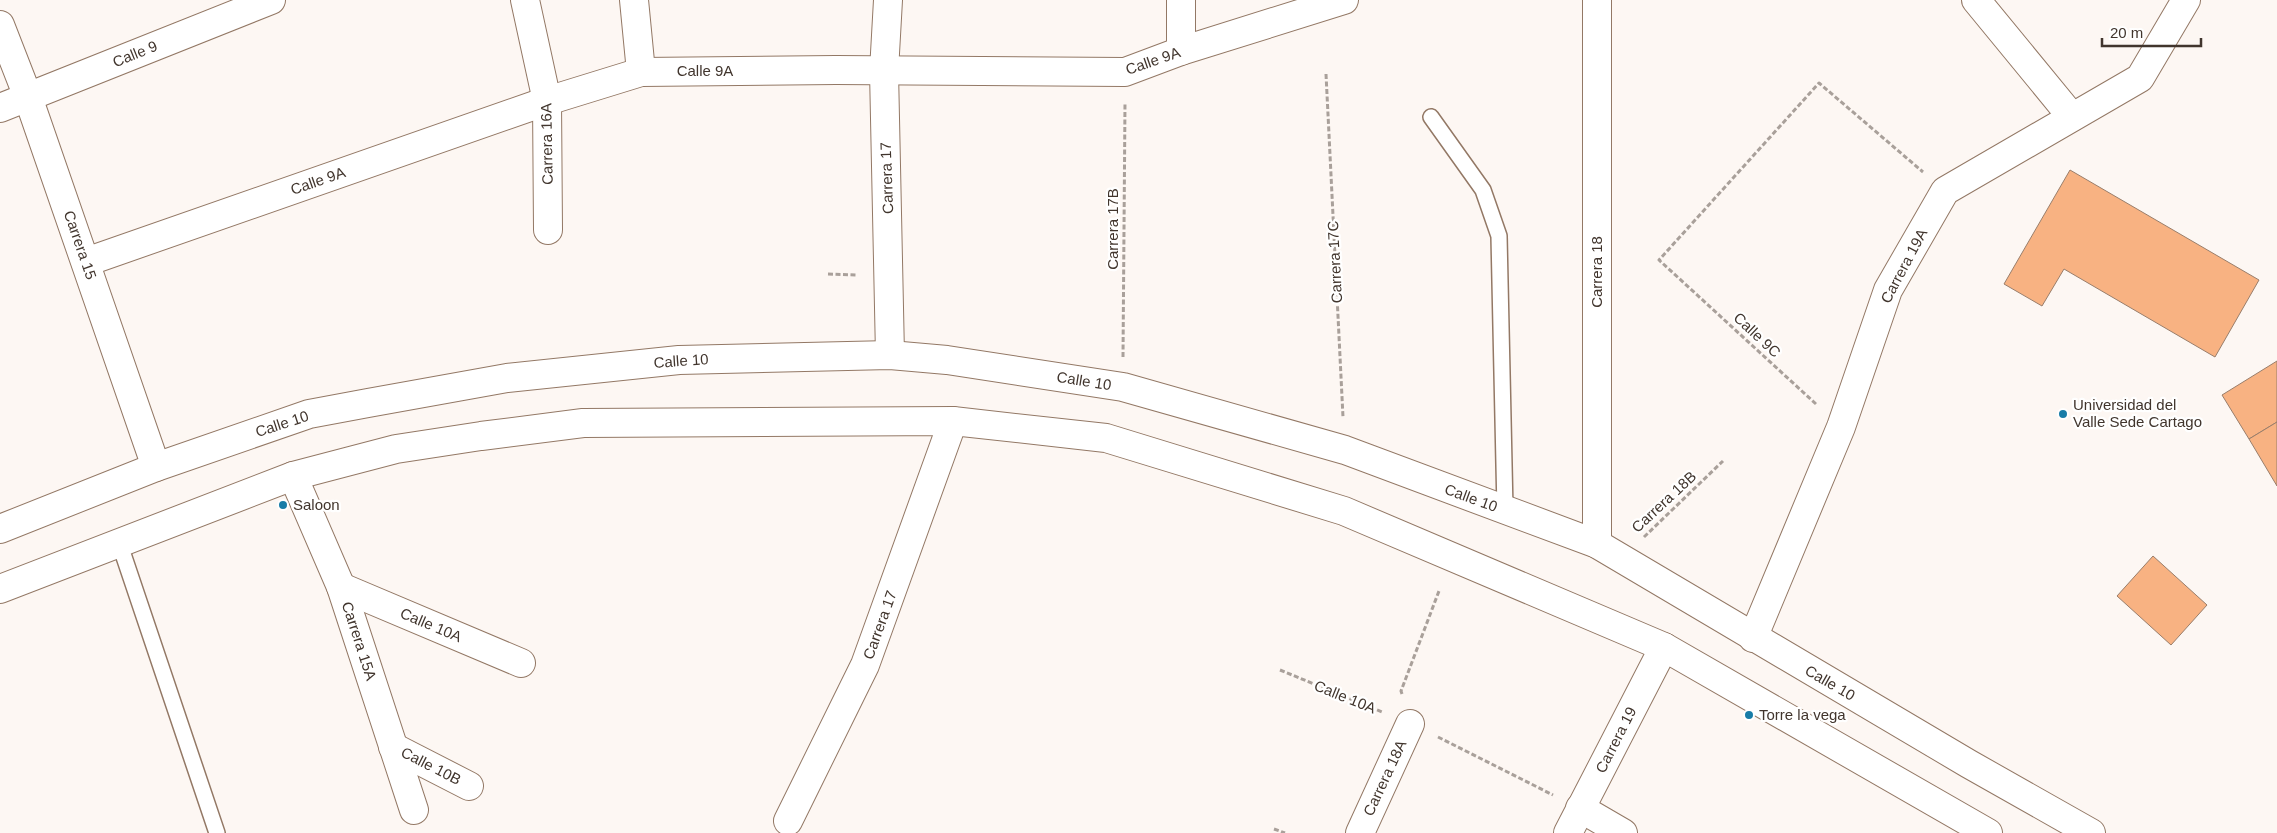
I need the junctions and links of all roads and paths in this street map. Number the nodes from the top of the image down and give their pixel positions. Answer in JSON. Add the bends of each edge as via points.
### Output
{"nodes":[{"id":1,"x":271,"y":0,"type":"edge"},
{"id":2,"x":525,"y":0,"type":"edge"},
{"id":3,"x":634,"y":0,"type":"edge"},
{"id":4,"x":888,"y":0,"type":"edge"},
{"id":5,"x":1181,"y":0,"type":"edge"},
{"id":6,"x":1344,"y":0,"type":"edge"},
{"id":7,"x":1597,"y":0,"type":"edge"},
{"id":8,"x":1976,"y":0,"type":"edge"},
{"id":9,"x":2186,"y":0,"type":"edge"},
{"id":10,"x":0,"y":25,"type":"edge"},
{"id":11,"x":1181,"y":51,"type":"junction"},
{"id":12,"x":884,"y":71,"type":"junction"},
{"id":13,"x":641,"y":72,"type":"junction"},
{"id":14,"x":1125,"y":72,"type":"junction"},
{"id":15,"x":1326,"y":74,"type":"dead end"},
{"id":16,"x":28,"y":97,"type":"junction"},
{"id":17,"x":547,"y":101,"type":"junction"},
{"id":18,"x":0,"y":108,"type":"edge"},
{"id":19,"x":1431,"y":117,"type":"dead end"},
{"id":20,"x":2072,"y":117,"type":"junction"},
{"id":21,"x":1945,"y":191,"type":"junction"},
{"id":22,"x":548,"y":230,"type":"dead end"},
{"id":23,"x":86,"y":262,"type":"junction"},
{"id":24,"x":890,"y":355,"type":"junction"},
{"id":25,"x":1122,"y":387,"type":"junction"},
{"id":26,"x":952,"y":421,"type":"junction"},
{"id":27,"x":1841,"y":427,"type":"junction"},
{"id":28,"x":1344,"y":450,"type":"junction"},
{"id":29,"x":1723,"y":461,"type":"dead end"},
{"id":30,"x":156,"y":467,"type":"junction"},
{"id":31,"x":293,"y":476,"type":"junction"},
{"id":32,"x":1505,"y":510,"type":"junction"},
{"id":33,"x":0,"y":529,"type":"edge"},
{"id":34,"x":119,"y":542,"type":"junction"},
{"id":35,"x":1597,"y":544,"type":"junction"},
{"id":36,"x":1621,"y":558,"type":"junction"},
{"id":37,"x":342,"y":587,"type":"junction"},
{"id":38,"x":0,"y":589,"type":"edge"},
{"id":39,"x":1439,"y":591,"type":"dead end"},
{"id":40,"x":1753,"y":638,"type":"junction"},
{"id":41,"x":1664,"y":647,"type":"junction"},
{"id":42,"x":521,"y":663,"type":"dead end"},
{"id":43,"x":1280,"y":670,"type":"dead end"},
{"id":44,"x":1410,"y":724,"type":"junction"},
{"id":45,"x":393,"y":747,"type":"junction"},
{"id":46,"x":469,"y":786,"type":"dead end"},
{"id":47,"x":1580,"y":808,"type":"junction"},
{"id":48,"x":414,"y":810,"type":"dead end"},
{"id":49,"x":788,"y":821,"type":"dead end"},
{"id":50,"x":1274,"y":828,"type":"dead end"},
{"id":51,"x":217,"y":833,"type":"edge"},
{"id":52,"x":1285,"y":833,"type":"edge"},
{"id":53,"x":1360,"y":833,"type":"edge"},
{"id":54,"x":1568,"y":833,"type":"edge"},
{"id":55,"x":1622,"y":833,"type":"edge"},
{"id":56,"x":1988,"y":833,"type":"edge"},
{"id":57,"x":2091,"y":833,"type":"edge"}],
"edges":[{"from":1,"to":16,"type":"street","name":"Calle 9"},
{"from":2,"to":17,"type":"street","name":"Carrera 16A"},
{"from":3,"to":13,"type":"street"},
{"from":4,"to":12,"type":"street","name":"Carrera 17"},
{"from":5,"to":11,"type":"street"},
{"from":6,"to":11,"type":"street","name":"Calle 9A"},
{"from":7,"to":35,"type":"street","name":"Carrera 18"},
{"from":8,"to":20,"type":"street"},
{"from":9,"to":20,"type":"street","name":"Carrera 19A","via":[[2140,78]]},
{"from":10,"to":16,"type":"street","name":"Carrera 15"},
{"from":11,"to":14,"type":"street","name":"Calle 9A"},
{"from":12,"to":13,"type":"street","name":"Calle 9A"},
{"from":12,"to":14,"type":"street","name":"Calle 9A"},
{"from":12,"to":24,"type":"street","name":"Carrera 17"},
{"from":13,"to":17,"type":"street","name":"Calle 9A"},
{"from":14,"to":25,"type":"path","name":"Carrera 17B"},
{"from":15,"to":28,"type":"path","name":"Carrera 17C"},
{"from":16,"to":18,"type":"street","name":"Calle 9"},
{"from":16,"to":23,"type":"street","name":"Carrera 15"},
{"from":17,"to":22,"type":"street","name":"Carrera 16A"},
{"from":17,"to":23,"type":"street","name":"Calle 9A"},
{"from":19,"to":32,"type":"lane","via":[[1483,190],[1499,236]]},
{"from":20,"to":21,"type":"street","name":"Carrera 19A"},
{"from":21,"to":27,"type":"street","name":"Carrera 19A","via":[[1888,290]]},
{"from":21,"to":27,"type":"path","name":"Calle 9C","via":[[1819,83],[1659,260]]},
{"from":23,"to":30,"type":"street","name":"Carrera 15"},
{"from":24,"to":25,"type":"street","name":"Calle 10","via":[[947,360]]},
{"from":24,"to":30,"type":"street","name":"Calle 10","via":[[679,360],[507,378],[309,414]]},
{"from":25,"to":28,"type":"street","name":"Calle 10"},
{"from":26,"to":31,"type":"street","via":[[583,423],[396,448]]},
{"from":26,"to":41,"type":"street","via":[[1106,438],[1344,511]]},
{"from":26,"to":49,"type":"street","name":"Carrera 17","via":[[865,665]]},
{"from":27,"to":40,"type":"street","name":"Carrera 19A"},
{"from":28,"to":32,"type":"street","name":"Calle 10"},
{"from":29,"to":36,"type":"path","name":"Carrera 18B"},
{"from":30,"to":33,"type":"street","name":"Calle 10"},
{"from":31,"to":34,"type":"street"},
{"from":31,"to":37,"type":"street","name":"Carrera 15A"},
{"from":32,"to":35,"type":"street","name":"Calle 10"},
{"from":34,"to":38,"type":"street"},
{"from":34,"to":51,"type":"lane"},
{"from":35,"to":36,"type":"street","name":"Calle 10"},
{"from":36,"to":40,"type":"street","name":"Calle 10"},
{"from":37,"to":42,"type":"street","name":"Calle 10A"},
{"from":37,"to":45,"type":"street","name":"Carrera 15A"},
{"from":39,"to":44,"type":"path","via":[[1401,691]]},
{"from":40,"to":57,"type":"street","name":"Calle 10"},
{"from":41,"to":47,"type":"street","name":"Carrera 19"},
{"from":41,"to":56,"type":"street"},
{"from":43,"to":44,"type":"path","name":"Calle 10A"},
{"from":44,"to":47,"type":"path","name":"Calle 10A"},
{"from":44,"to":53,"type":"street","name":"Carrera 18A"},
{"from":45,"to":46,"type":"street","name":"Calle 10B"},
{"from":45,"to":48,"type":"street","name":"Carrera 15A"},
{"from":47,"to":54,"type":"street","name":"Carrera 19"},
{"from":47,"to":55,"type":"street"},
{"from":50,"to":52,"type":"path"}]}
